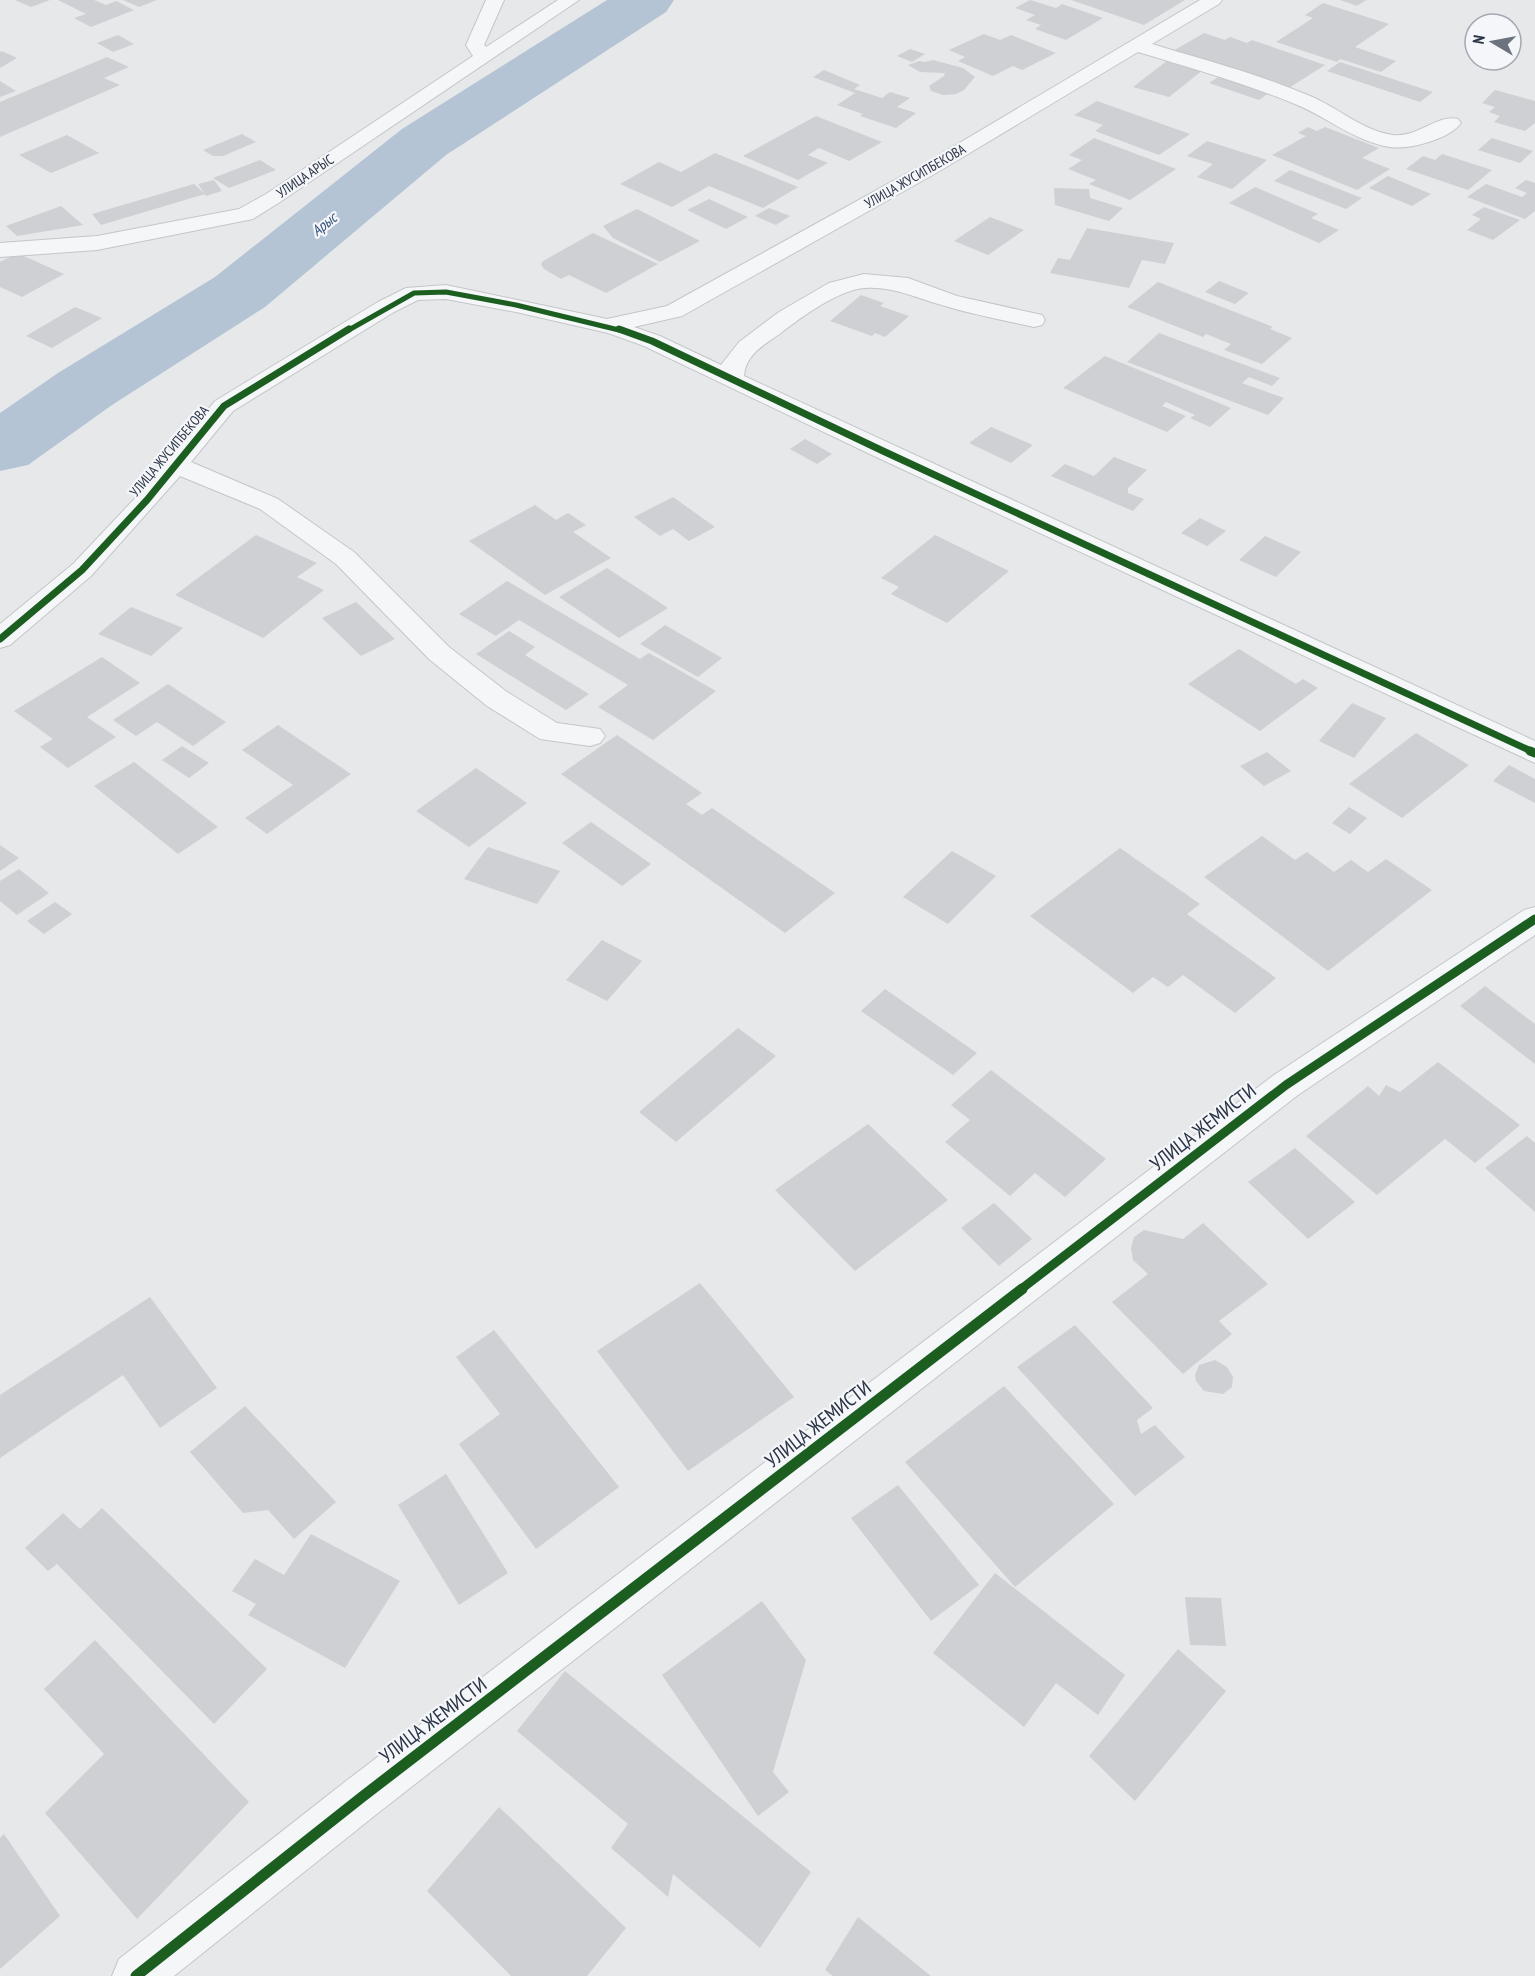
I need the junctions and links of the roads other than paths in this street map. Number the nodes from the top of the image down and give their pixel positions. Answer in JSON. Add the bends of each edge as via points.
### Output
{"nodes":[{"id":1,"x":495,"y":0,"type":"edge"},
{"id":2,"x":570,"y":0,"type":"edge"},
{"id":3,"x":1213,"y":0,"type":"edge"},
{"id":4,"x":1137,"y":46,"type":"junction"},
{"id":5,"x":484,"y":58,"type":"junction"},
{"id":6,"x":1451,"y":123,"type":"dead end"},
{"id":7,"x":0,"y":250,"type":"edge"},
{"id":8,"x":674,"y":311,"type":"junction"},
{"id":9,"x":1034,"y":320,"type":"dead end"},
{"id":10,"x":606,"y":326,"type":"junction"},
{"id":11,"x":660,"y":345,"type":"junction"},
{"id":12,"x":732,"y":380,"type":"junction"},
{"id":13,"x":177,"y":465,"type":"junction"},
{"id":14,"x":0,"y":639,"type":"edge"},
{"id":15,"x":590,"y":736,"type":"dead end"},
{"id":16,"x":1535,"y":753,"type":"edge"},
{"id":17,"x":1535,"y":919,"type":"edge"},
{"id":18,"x":136,"y":1976,"type":"edge"}],
"edges":[{"from":1,"to":5,"type":"street","via":[[475,45]]},
{"from":2,"to":5,"type":"street","name":"УЛИЦА АРЫС"},
{"from":3,"to":4,"type":"street","name":"УЛИЦА ЖУСИПБЕКОВА"},
{"from":4,"to":6,"type":"street","via":[[1303,100],[1365,133],[1391,141],[1409,141]]},
{"from":4,"to":8,"type":"street","name":"УЛИЦА ЖУСИПБЕКОВА","via":[[931,168]]},
{"from":5,"to":7,"type":"street","name":"УЛИЦА АРЫС","via":[[245,213],[98,243]]},
{"from":8,"to":10,"type":"street","name":"УЛИЦА ЖУСИПБЕКОВА"},
{"from":8,"to":11,"type":"street"},
{"from":9,"to":12,"type":"street","via":[[950,301],[908,285],[864,280],[837,288],[747,347],[733,365]]},
{"from":10,"to":11,"type":"street"},
{"from":10,"to":13,"type":"street","name":"УЛИЦА ЖУСИПБЕКОВА","via":[[458,294],[414,293],[224,406]]},
{"from":11,"to":12,"type":"street"},
{"from":12,"to":16,"type":"street"},
{"from":13,"to":14,"type":"street","name":"УЛИЦА ЖУСИПБЕКОВА","via":[[82,570]]},
{"from":13,"to":15,"type":"street","via":[[269,504],[345,558],[439,653],[497,699],[550,732]]},
{"from":17,"to":18,"type":"street","name":"УЛИЦА ЖЕМИСТИ","via":[[1286,1085],[362,1797]]}]}
